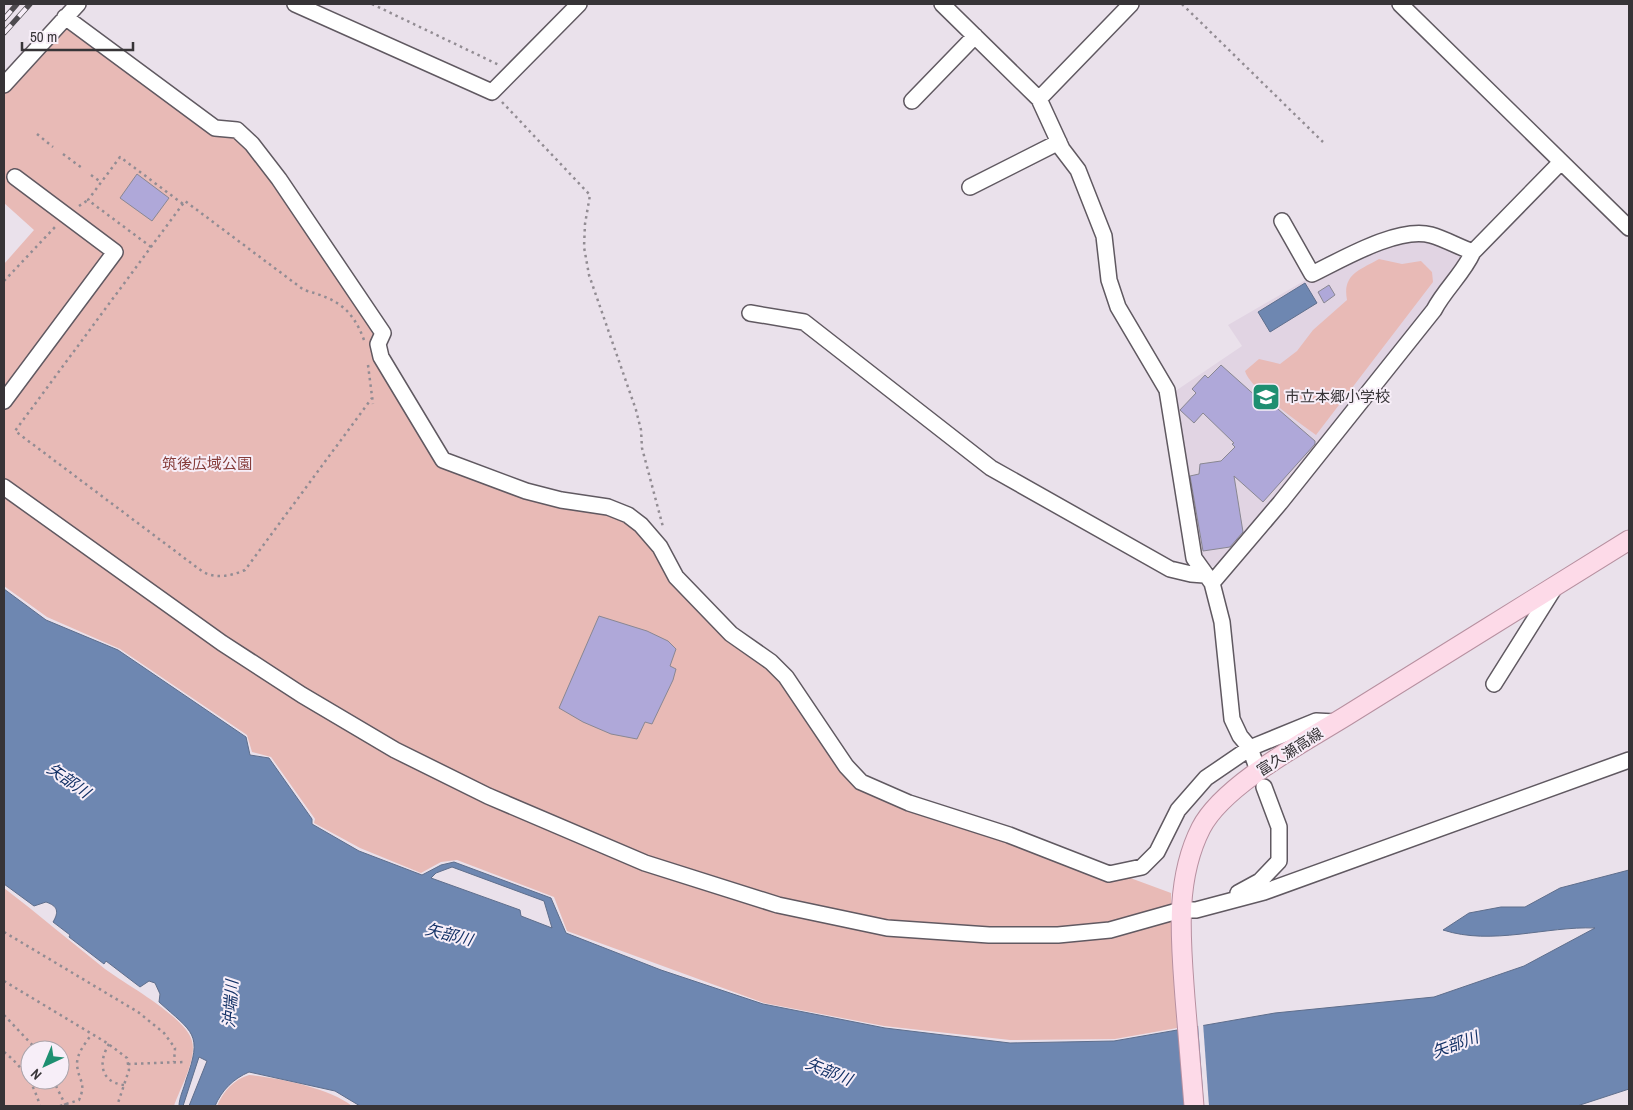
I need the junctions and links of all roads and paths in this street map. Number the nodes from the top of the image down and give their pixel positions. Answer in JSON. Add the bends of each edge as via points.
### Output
{"nodes":[{"id":1,"x":78,"y":4,"type":"edge"},
{"id":2,"x":296,"y":4,"type":"edge"},
{"id":3,"x":372,"y":4,"type":"edge"},
{"id":4,"x":579,"y":4,"type":"edge"},
{"id":5,"x":942,"y":4,"type":"edge"},
{"id":6,"x":1131,"y":4,"type":"edge"},
{"id":7,"x":1182,"y":4,"type":"edge"},
{"id":8,"x":1400,"y":4,"type":"edge"},
{"id":9,"x":65,"y":17,"type":"junction"},
{"id":10,"x":975,"y":36,"type":"junction"},
{"id":11,"x":512,"y":71,"type":"junction"},
{"id":12,"x":4,"y":85,"type":"edge"},
{"id":13,"x":492,"y":92,"type":"junction"},
{"id":14,"x":1039,"y":99,"type":"junction"},
{"id":15,"x":912,"y":101,"type":"dead end"},
{"id":16,"x":37,"y":134,"type":"dead end"},
{"id":17,"x":1059,"y":142,"type":"junction"},
{"id":18,"x":1323,"y":142,"type":"dead end"},
{"id":19,"x":53,"y":146,"type":"dead end"},
{"id":20,"x":64,"y":154,"type":"dead end"},
{"id":21,"x":1561,"y":162,"type":"junction"},
{"id":22,"x":82,"y":168,"type":"dead end"},
{"id":23,"x":92,"y":174,"type":"dead end"},
{"id":24,"x":15,"y":177,"type":"dead end"},
{"id":25,"x":101,"y":182,"type":"junction"},
{"id":26,"x":970,"y":187,"type":"dead end"},
{"id":27,"x":88,"y":200,"type":"junction"},
{"id":28,"x":183,"y":204,"type":"junction"},
{"id":29,"x":78,"y":207,"type":"dead end"},
{"id":30,"x":1282,"y":221,"type":"dead end"},
{"id":31,"x":60,"y":227,"type":"dead end"},
{"id":32,"x":1629,"y":228,"type":"edge"},
{"id":33,"x":151,"y":247,"type":"junction"},
{"id":34,"x":1473,"y":252,"type":"junction"},
{"id":35,"x":4,"y":281,"type":"edge"},
{"id":36,"x":750,"y":313,"type":"dead end"},
{"id":37,"x":366,"y":347,"type":"dead end"},
{"id":38,"x":368,"y":364,"type":"dead end"},
{"id":39,"x":372,"y":398,"type":"junction"},
{"id":40,"x":4,"y":401,"type":"edge"},
{"id":41,"x":373,"y":404,"type":"dead end"},
{"id":42,"x":4,"y":487,"type":"edge"},
{"id":43,"x":1629,"y":540,"type":"edge"},
{"id":44,"x":660,"y":547,"type":"junction"},
{"id":45,"x":1208,"y":579,"type":"junction"},
{"id":46,"x":1556,"y":586,"type":"junction"},
{"id":47,"x":1494,"y":684,"type":"dead end"},
{"id":48,"x":1335,"y":722,"type":"junction"},
{"id":49,"x":1250,"y":748,"type":"junction"},
{"id":50,"x":1629,"y":760,"type":"edge"},
{"id":51,"x":1256,"y":765,"type":"dead end"},
{"id":52,"x":1264,"y":787,"type":"dead end"},
{"id":53,"x":1219,"y":904,"type":"junction"},
{"id":54,"x":1186,"y":916,"type":"junction"},
{"id":55,"x":4,"y":932,"type":"edge"},
{"id":56,"x":4,"y":981,"type":"edge"},
{"id":57,"x":4,"y":1014,"type":"edge"},
{"id":58,"x":91,"y":1034,"type":"junction"},
{"id":59,"x":27,"y":1040,"type":"edge"},
{"id":60,"x":109,"y":1044,"type":"junction"},
{"id":61,"x":4,"y":1052,"type":"edge"},
{"id":62,"x":174,"y":1062,"type":"junction"},
{"id":63,"x":184,"y":1062,"type":"dead end"},
{"id":64,"x":128,"y":1064,"type":"junction"},
{"id":65,"x":124,"y":1085,"type":"junction"},
{"id":66,"x":58,"y":1090,"type":"edge"},
{"id":67,"x":66,"y":1105,"type":"edge"},
{"id":68,"x":40,"y":1106,"type":"edge"},
{"id":69,"x":60,"y":1106,"type":"edge"},
{"id":70,"x":117,"y":1106,"type":"edge"},
{"id":71,"x":1194,"y":1106,"type":"edge"}],
"edges":[{"from":1,"to":9,"type":"street"},
{"from":2,"to":13,"type":"street"},
{"from":3,"to":11,"type":"path"},
{"from":4,"to":11,"type":"street"},
{"from":5,"to":10,"type":"street"},
{"from":6,"to":14,"type":"street"},
{"from":7,"to":18,"type":"path"},
{"from":8,"to":21,"type":"street"},
{"from":9,"to":12,"type":"street"},
{"from":9,"to":44,"type":"street","via":[[215,128],[237,130],[252,144],[379,325],[383,333],[378,344],[381,357],[443,460],[526,491],[608,507],[628,515]]},
{"from":10,"to":14,"type":"street"},
{"from":10,"to":15,"type":"street"},
{"from":11,"to":13,"type":"street"},
{"from":13,"to":44,"type":"path","via":[[590,195],[584,247],[589,274],[636,410],[642,448],[663,522]]},
{"from":14,"to":17,"type":"street"},
{"from":16,"to":19,"type":"path"},
{"from":17,"to":26,"type":"street"},
{"from":17,"to":45,"type":"street","via":[[1078,170],[1104,236],[1109,280],[1118,307],[1167,390],[1194,558]]},
{"from":20,"to":22,"type":"path"},
{"from":21,"to":32,"type":"street"},
{"from":21,"to":34,"type":"street"},
{"from":23,"to":25,"type":"path"},
{"from":24,"to":40,"type":"street","via":[[115,252]]},
{"from":25,"to":27,"type":"path"},
{"from":25,"to":28,"type":"path","via":[[120,157]]},
{"from":27,"to":29,"type":"path"},
{"from":27,"to":33,"type":"path"},
{"from":28,"to":33,"type":"path"},
{"from":28,"to":37,"type":"path","via":[[185,201],[304,290],[343,306],[357,323]]},
{"from":30,"to":34,"type":"street","via":[[1312,274],[1373,244],[1416,234],[1430,235]]},
{"from":31,"to":35,"type":"path","via":[[56,226]]},
{"from":33,"to":39,"type":"path","via":[[15,431],[203,572],[213,577],[234,575],[245,570]]},
{"from":34,"to":45,"type":"street","via":[[1468,264],[1434,310],[1280,503]]},
{"from":36,"to":45,"type":"street","via":[[804,322],[991,468],[1170,569]]},
{"from":38,"to":39,"type":"path"},
{"from":39,"to":41,"type":"path"},
{"from":42,"to":54,"type":"street","via":[[222,643],[395,750],[488,796],[645,863],[778,905],[887,928],[989,935],[1058,935],[1110,930]]},
{"from":43,"to":46,"type":"main road","name":"富久瀬高線"},
{"from":44,"to":49,"type":"street","via":[[676,577],[731,634],[771,662],[786,677],[831,747],[861,782],[909,803],[1009,835],[1109,874],[1142,867],[1157,852],[1178,810],[1206,778]]},
{"from":45,"to":49,"type":"street","via":[[1222,622],[1232,719]]},
{"from":46,"to":47,"type":"street"},
{"from":46,"to":48,"type":"main road","name":"富久瀬高線"},
{"from":48,"to":49,"type":"street","via":[[1316,721]]},
{"from":48,"to":54,"type":"main road","name":"富久瀬高線","via":[[1244,781],[1201,828],[1183,889]]},
{"from":49,"to":51,"type":"street"},
{"from":50,"to":53,"type":"street","via":[[1264,892]]},
{"from":52,"to":53,"type":"street","via":[[1279,827],[1279,861],[1260,881]]},
{"from":53,"to":54,"type":"street"},
{"from":54,"to":71,"type":"main road","name":"富久瀬高線"},
{"from":55,"to":62,"type":"path","via":[[138,1012],[164,1033],[175,1048]]},
{"from":56,"to":58,"type":"path"},
{"from":57,"to":59,"type":"path"},
{"from":58,"to":60,"type":"path"},
{"from":58,"to":67,"type":"path","via":[[77,1063],[84,1089],[79,1100]]},
{"from":60,"to":64,"type":"path","via":[[127,1058]]},
{"from":60,"to":65,"type":"path","via":[[101,1061],[102,1070],[107,1079]]},
{"from":61,"to":68,"type":"path","via":[[26,1073]]},
{"from":62,"to":63,"type":"path"},
{"from":62,"to":64,"type":"path"},
{"from":64,"to":65,"type":"path"},
{"from":65,"to":70,"type":"path"},
{"from":66,"to":67,"type":"path"},
{"from":67,"to":69,"type":"path"}]}
